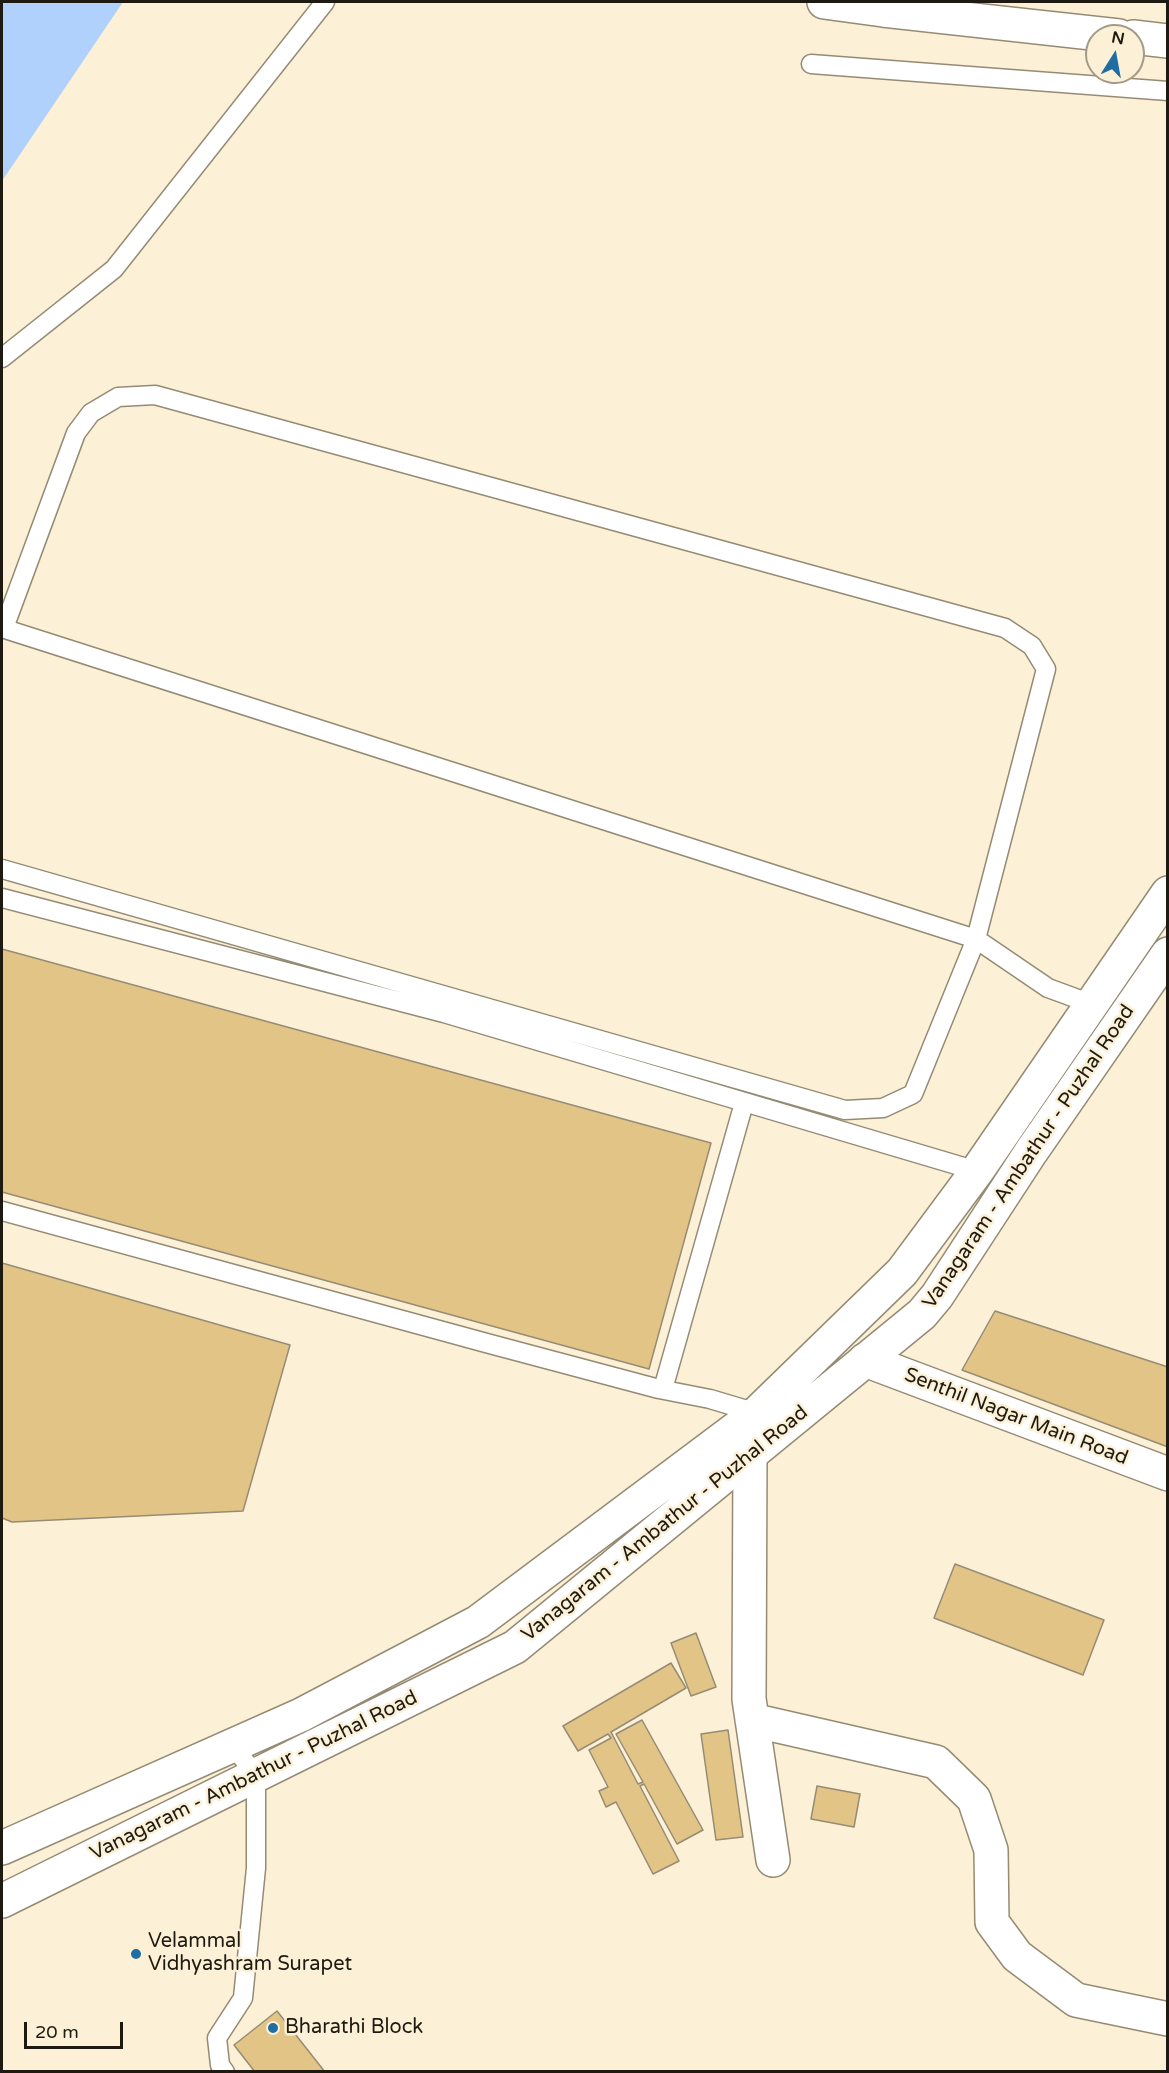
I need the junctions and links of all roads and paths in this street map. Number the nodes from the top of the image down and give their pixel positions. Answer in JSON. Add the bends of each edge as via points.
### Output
{"nodes":[{"id":1,"x":325,"y":2,"type":"edge"},
{"id":2,"x":824,"y":2,"type":"edge"},
{"id":3,"x":883,"y":6,"type":"edge"},
{"id":4,"x":1037,"y":14,"type":"edge"},
{"id":5,"x":1085,"y":27,"type":"edge"},
{"id":6,"x":1145,"y":39,"type":"edge"},
{"id":7,"x":1167,"y":41,"type":"edge"},
{"id":8,"x":811,"y":64,"type":"dead end"},
{"id":9,"x":1167,"y":91,"type":"edge"},
{"id":10,"x":2,"y":357,"type":"edge"},
{"id":11,"x":3,"y":628,"type":"edge"},
{"id":12,"x":2,"y":869,"type":"edge"},
{"id":13,"x":1167,"y":893,"type":"edge"},
{"id":14,"x":2,"y":898,"type":"edge"},
{"id":15,"x":976,"y":939,"type":"junction"},
{"id":16,"x":1167,"y":954,"type":"edge"},
{"id":17,"x":1092,"y":1004,"type":"junction"},
{"id":18,"x":1122,"y":1020,"type":"junction"},
{"id":19,"x":744,"y":1102,"type":"junction"},
{"id":20,"x":977,"y":1171,"type":"junction"},
{"id":21,"x":2,"y":1211,"type":"edge"},
{"id":22,"x":865,"y":1360,"type":"junction"},
{"id":23,"x":663,"y":1389,"type":"junction"},
{"id":24,"x":757,"y":1413,"type":"junction"},
{"id":25,"x":750,"y":1454,"type":"junction"},
{"id":26,"x":1167,"y":1474,"type":"edge"},
{"id":27,"x":752,"y":1720,"type":"junction"},
{"id":28,"x":232,"y":1745,"type":"junction"},
{"id":29,"x":256,"y":1775,"type":"junction"},
{"id":30,"x":2,"y":1848,"type":"edge"},
{"id":31,"x":773,"y":1860,"type":"dead end"},
{"id":32,"x":2,"y":1901,"type":"edge"},
{"id":33,"x":1167,"y":2019,"type":"edge"},
{"id":34,"x":218,"y":2069,"type":"edge"}],
"edges":[{"from":1,"to":10,"type":"lane","via":[[114,269]]},
{"from":2,"to":3,"type":"main road"},
{"from":3,"to":4,"type":"main road"},
{"from":4,"to":5,"type":"main road"},
{"from":6,"to":7,"type":"main road"},
{"from":8,"to":9,"type":"lane"},
{"from":11,"to":15,"type":"lane"},
{"from":11,"to":15,"type":"lane","via":[[76,433],[90,413],[118,397],[155,395],[1005,628],[1032,646],[1046,669]]},
{"from":12,"to":15,"type":"lane","via":[[845,1110],[883,1108],[913,1094]]},
{"from":13,"to":17,"type":"main road"},
{"from":14,"to":19,"type":"lane","via":[[444,1013]]},
{"from":15,"to":17,"type":"lane","via":[[1048,988]]},
{"from":16,"to":18,"type":"main road","name":"Vanagaram - Ambathur - Puzhal Road"},
{"from":17,"to":18,"type":"lane"},
{"from":17,"to":20,"type":"main road"},
{"from":18,"to":22,"type":"main road","name":"Vanagaram - Ambathur - Puzhal Road","via":[[937,1296],[922,1314]]},
{"from":19,"to":20,"type":"lane"},
{"from":19,"to":23,"type":"lane"},
{"from":20,"to":24,"type":"main road","via":[[902,1272]]},
{"from":21,"to":23,"type":"lane"},
{"from":22,"to":25,"type":"main road","name":"Vanagaram - Ambathur - Puzhal Road"},
{"from":22,"to":26,"type":"main road","name":"Senthil Nagar Main Road"},
{"from":23,"to":24,"type":"lane"},
{"from":24,"to":28,"type":"main road","via":[[478,1622],[301,1714]]},
{"from":25,"to":27,"type":"main road","via":[[748,1699]]},
{"from":25,"to":29,"type":"main road","name":"Vanagaram - Ambathur - Puzhal Road","via":[[515,1647]]},
{"from":27,"to":31,"type":"main road"},
{"from":27,"to":33,"type":"main road","via":[[936,1762],[974,1799],[991,1850],[992,1922],[1017,1956],[1076,2000]]},
{"from":28,"to":29,"type":"lane"},
{"from":28,"to":30,"type":"main road"},
{"from":29,"to":32,"type":"main road","name":"Vanagaram - Ambathur - Puzhal Road"},
{"from":29,"to":34,"type":"lane","via":[[256,1868],[243,1998],[217,2038]]}]}
